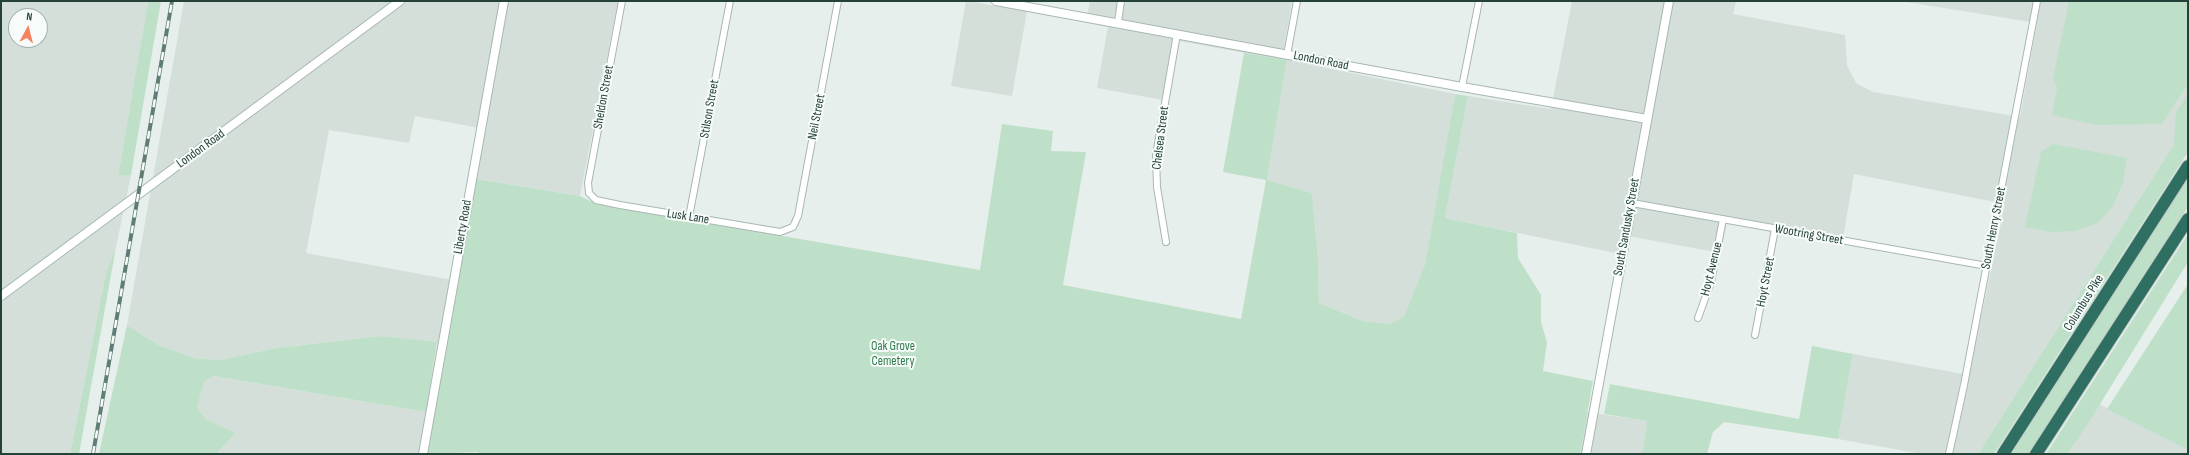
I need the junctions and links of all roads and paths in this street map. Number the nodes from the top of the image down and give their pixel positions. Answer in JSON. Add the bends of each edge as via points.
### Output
{"nodes":[{"id":1,"x":400,"y":1,"type":"edge"},
{"id":2,"x":504,"y":1,"type":"edge"},
{"id":3,"x":622,"y":1,"type":"edge"},
{"id":4,"x":730,"y":1,"type":"edge"},
{"id":5,"x":838,"y":1,"type":"edge"},
{"id":6,"x":996,"y":1,"type":"edge"},
{"id":7,"x":1121,"y":1,"type":"edge"},
{"id":8,"x":1297,"y":1,"type":"edge"},
{"id":9,"x":1479,"y":1,"type":"edge"},
{"id":10,"x":1669,"y":1,"type":"edge"},
{"id":11,"x":2036,"y":1,"type":"edge"},
{"id":12,"x":1118,"y":22,"type":"junction"},
{"id":13,"x":1177,"y":34,"type":"junction"},
{"id":14,"x":1287,"y":55,"type":"junction"},
{"id":15,"x":1462,"y":87,"type":"junction"},
{"id":16,"x":1647,"y":119,"type":"junction"},
{"id":17,"x":2188,"y":166,"type":"edge"},
{"id":18,"x":589,"y":194,"type":"joint"},
{"id":19,"x":1632,"y":203,"type":"junction"},
{"id":20,"x":689,"y":217,"type":"junction"},
{"id":21,"x":2188,"y":218,"type":"edge"},
{"id":22,"x":1723,"y":219,"type":"junction"},
{"id":23,"x":1775,"y":229,"type":"junction"},
{"id":24,"x":790,"y":230,"type":"joint"},
{"id":25,"x":1166,"y":242,"type":"dead end"},
{"id":26,"x":1987,"y":266,"type":"junction"},
{"id":27,"x":1,"y":296,"type":"edge"},
{"id":28,"x":1698,"y":318,"type":"dead end"},
{"id":29,"x":1755,"y":335,"type":"dead end"},
{"id":30,"x":423,"y":454,"type":"edge"},
{"id":31,"x":1586,"y":454,"type":"edge"},
{"id":32,"x":1949,"y":454,"type":"edge"},
{"id":33,"x":2003,"y":454,"type":"edge"},
{"id":34,"x":2036,"y":454,"type":"edge"}],
"edges":[{"from":1,"to":27,"type":"street","name":"London Road"},
{"from":2,"to":30,"type":"street","name":"Liberty Road"},
{"from":3,"to":18,"type":"street","name":"Sheldon Street","via":[[588,183]]},
{"from":4,"to":20,"type":"street","name":"Stilson Street"},
{"from":5,"to":24,"type":"street","name":"Neil Street","via":[[798,216]]},
{"from":6,"to":12,"type":"street","name":"London Road"},
{"from":7,"to":12,"type":"street"},
{"from":8,"to":14,"type":"street"},
{"from":9,"to":15,"type":"street"},
{"from":10,"to":16,"type":"street","name":"South Sandusky Street"},
{"from":11,"to":26,"type":"street","name":"South Henry Street"},
{"from":12,"to":13,"type":"street","name":"London Road"},
{"from":13,"to":14,"type":"street","name":"London Road"},
{"from":13,"to":25,"type":"street","name":"Chelsea Street","via":[[1156,155],[1157,187]]},
{"from":14,"to":15,"type":"street","name":"London Road"},
{"from":15,"to":16,"type":"street","name":"London Road"},
{"from":16,"to":19,"type":"street","name":"South Sandusky Street"},
{"from":17,"to":33,"type":"highway","name":"Columbus Pike"},
{"from":18,"to":20,"type":"street","name":"Lusk Lane","via":[[596,200]]},
{"from":19,"to":22,"type":"street","name":"Wootring Street"},
{"from":19,"to":31,"type":"street","name":"South Sandusky Street"},
{"from":20,"to":24,"type":"street","name":"Lusk Lane","via":[[780,232]]},
{"from":21,"to":34,"type":"highway"},
{"from":22,"to":23,"type":"street","name":"Wootring Street"},
{"from":22,"to":28,"type":"street","name":"Hoyt Avenue","via":[[1711,282]]},
{"from":23,"to":26,"type":"street","name":"Wootring Street"},
{"from":23,"to":29,"type":"street","name":"Hoyt Street"},
{"from":26,"to":32,"type":"street","name":"South Henry Street"}]}
